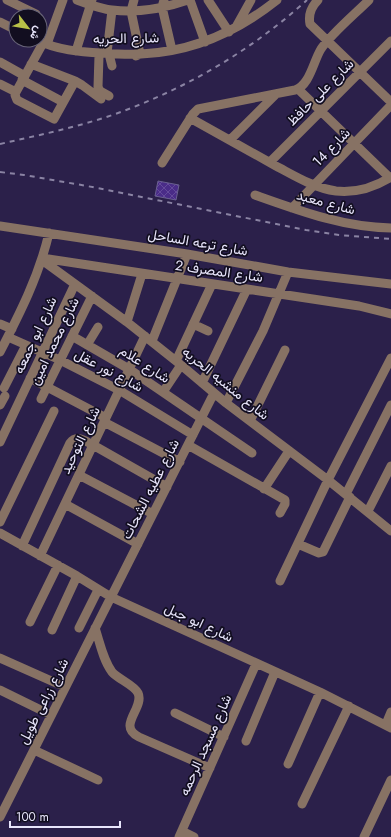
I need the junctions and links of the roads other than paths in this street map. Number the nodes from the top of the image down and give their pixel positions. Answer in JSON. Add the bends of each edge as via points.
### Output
{"nodes":[{"id":1,"x":7,"y":0,"type":"edge"},
{"id":2,"x":64,"y":0,"type":"edge"},
{"id":3,"x":77,"y":0,"type":"edge"},
{"id":4,"x":134,"y":0,"type":"edge"},
{"id":5,"x":190,"y":0,"type":"edge"},
{"id":6,"x":208,"y":0,"type":"edge"},
{"id":7,"x":251,"y":0,"type":"edge"},
{"id":8,"x":277,"y":0,"type":"edge"},
{"id":9,"x":318,"y":0,"type":"edge"},
{"id":10,"x":369,"y":0,"type":"edge"},
{"id":11,"x":91,"y":2,"type":"edge"},
{"id":12,"x":163,"y":4,"type":"edge"},
{"id":13,"x":24,"y":8,"type":"edge"},
{"id":14,"x":112,"y":10,"type":"junction"},
{"id":15,"x":131,"y":11,"type":"junction"},
{"id":16,"x":232,"y":30,"type":"junction"},
{"id":17,"x":48,"y":31,"type":"edge"},
{"id":18,"x":327,"y":41,"type":"junction"},
{"id":19,"x":391,"y":41,"type":"edge"},
{"id":20,"x":205,"y":42,"type":"junction"},
{"id":21,"x":48,"y":44,"type":"edge"},
{"id":22,"x":39,"y":48,"type":"edge"},
{"id":23,"x":172,"y":50,"type":"junction"},
{"id":24,"x":76,"y":51,"type":"junction"},
{"id":25,"x":140,"y":54,"type":"junction"},
{"id":26,"x":104,"y":57,"type":"junction"},
{"id":27,"x":0,"y":62,"type":"edge"},
{"id":28,"x":31,"y":64,"type":"junction"},
{"id":29,"x":360,"y":72,"type":"junction"},
{"id":30,"x":24,"y":78,"type":"junction"},
{"id":31,"x":75,"y":81,"type":"junction"},
{"id":32,"x":1,"y":87,"type":"edge"},
{"id":33,"x":298,"y":89,"type":"junction"},
{"id":34,"x":16,"y":92,"type":"junction"},
{"id":35,"x":276,"y":94,"type":"junction"},
{"id":36,"x":64,"y":102,"type":"junction"},
{"id":37,"x":391,"y":102,"type":"edge"},
{"id":38,"x":391,"y":105,"type":"edge"},
{"id":39,"x":321,"y":111,"type":"junction"},
{"id":40,"x":190,"y":118,"type":"junction"},
{"id":41,"x":230,"y":140,"type":"junction"},
{"id":42,"x":354,"y":143,"type":"junction"},
{"id":43,"x":270,"y":162,"type":"junction"},
{"id":44,"x":162,"y":163,"type":"dead end"},
{"id":45,"x":390,"y":177,"type":"edge"},
{"id":46,"x":313,"y":185,"type":"junction"},
{"id":47,"x":255,"y":195,"type":"dead end"},
{"id":48,"x":292,"y":208,"type":"junction"},
{"id":49,"x":0,"y":226,"type":"edge"},
{"id":50,"x":391,"y":228,"type":"edge"},
{"id":51,"x":49,"y":233,"type":"junction"},
{"id":52,"x":187,"y":254,"type":"junction"},
{"id":53,"x":42,"y":259,"type":"junction"},
{"id":54,"x":288,"y":272,"type":"junction"},
{"id":55,"x":142,"y":274,"type":"junction"},
{"id":56,"x":177,"y":279,"type":"junction"},
{"id":57,"x":75,"y":284,"type":"junction"},
{"id":58,"x":212,"y":284,"type":"junction"},
{"id":59,"x":391,"y":284,"type":"edge"},
{"id":60,"x":247,"y":289,"type":"junction"},
{"id":61,"x":279,"y":294,"type":"junction"},
{"id":62,"x":92,"y":296,"type":"junction"},
{"id":63,"x":391,"y":314,"type":"edge"},
{"id":64,"x":127,"y":322,"type":"junction"},
{"id":65,"x":0,"y":324,"type":"edge"},
{"id":66,"x":194,"y":324,"type":"junction"},
{"id":67,"x":98,"y":327,"type":"dead end"},
{"id":68,"x":208,"y":331,"type":"dead end"},
{"id":69,"x":10,"y":333,"type":"junction"},
{"id":70,"x":72,"y":336,"type":"junction"},
{"id":71,"x":149,"y":339,"type":"junction"},
{"id":72,"x":26,"y":345,"type":"junction"},
{"id":73,"x":87,"y":345,"type":"junction"},
{"id":74,"x":285,"y":350,"type":"dead end"},
{"id":75,"x":0,"y":352,"type":"edge"},
{"id":76,"x":43,"y":352,"type":"junction"},
{"id":77,"x":391,"y":358,"type":"edge"},
{"id":78,"x":60,"y":360,"type":"junction"},
{"id":79,"x":179,"y":363,"type":"junction"},
{"id":80,"x":129,"y":369,"type":"junction"},
{"id":81,"x":30,"y":378,"type":"junction"},
{"id":82,"x":202,"y":383,"type":"junction"},
{"id":83,"x":47,"y":387,"type":"junction"},
{"id":84,"x":119,"y":390,"type":"junction"},
{"id":85,"x":163,"y":392,"type":"junction"},
{"id":86,"x":214,"y":393,"type":"junction"},
{"id":87,"x":41,"y":399,"type":"dead end"},
{"id":88,"x":226,"y":403,"type":"junction"},
{"id":89,"x":391,"y":404,"type":"edge"},
{"id":90,"x":0,"y":405,"type":"edge"},
{"id":91,"x":54,"y":411,"type":"dead end"},
{"id":92,"x":201,"y":419,"type":"junction"},
{"id":93,"x":105,"y":420,"type":"junction"},
{"id":94,"x":250,"y":421,"type":"junction"},
{"id":95,"x":193,"y":435,"type":"junction"},
{"id":96,"x":0,"y":442,"type":"edge"},
{"id":97,"x":93,"y":445,"type":"junction"},
{"id":98,"x":188,"y":445,"type":"junction"},
{"id":99,"x":289,"y":450,"type":"junction"},
{"id":100,"x":252,"y":453,"type":"dead end"},
{"id":101,"x":180,"y":462,"type":"junction"},
{"id":102,"x":391,"y":466,"type":"edge"},
{"id":103,"x":79,"y":475,"type":"junction"},
{"id":104,"x":328,"y":480,"type":"junction"},
{"id":105,"x":167,"y":487,"type":"junction"},
{"id":106,"x":264,"y":489,"type":"junction"},
{"id":107,"x":348,"y":496,"type":"junction"},
{"id":108,"x":65,"y":504,"type":"junction"},
{"id":109,"x":368,"y":511,"type":"junction"},
{"id":110,"x":280,"y":513,"type":"dead end"},
{"id":111,"x":153,"y":514,"type":"junction"},
{"id":112,"x":0,"y":522,"type":"edge"},
{"id":113,"x":391,"y":531,"type":"edge"},
{"id":114,"x":0,"y":533,"type":"edge"},
{"id":115,"x":138,"y":544,"type":"junction"},
{"id":116,"x":298,"y":544,"type":"junction"},
{"id":117,"x":22,"y":546,"type":"junction"},
{"id":118,"x":40,"y":556,"type":"junction"},
{"id":119,"x":58,"y":565,"type":"junction"},
{"id":120,"x":77,"y":576,"type":"junction"},
{"id":121,"x":280,"y":581,"type":"dead end"},
{"id":122,"x":98,"y":590,"type":"junction"},
{"id":123,"x":111,"y":597,"type":"junction"},
{"id":124,"x":30,"y":622,"type":"dead end"},
{"id":125,"x":79,"y":628,"type":"dead end"},
{"id":126,"x":95,"y":628,"type":"junction"},
{"id":127,"x":52,"y":630,"type":"dead end"},
{"id":128,"x":0,"y":658,"type":"edge"},
{"id":129,"x":256,"y":664,"type":"junction"},
{"id":130,"x":275,"y":672,"type":"junction"},
{"id":131,"x":65,"y":687,"type":"junction"},
{"id":132,"x":0,"y":690,"type":"edge"},
{"id":133,"x":320,"y":692,"type":"junction"},
{"id":134,"x":349,"y":706,"type":"junction"},
{"id":135,"x":391,"y":712,"type":"edge"},
{"id":136,"x":175,"y":713,"type":"dead end"},
{"id":137,"x":51,"y":715,"type":"junction"},
{"id":138,"x":388,"y":726,"type":"edge"},
{"id":139,"x":224,"y":737,"type":"junction"},
{"id":140,"x":246,"y":741,"type":"dead end"},
{"id":141,"x":34,"y":750,"type":"junction"},
{"id":142,"x":288,"y":764,"type":"dead end"},
{"id":143,"x":210,"y":768,"type":"junction"},
{"id":144,"x":98,"y":780,"type":"dead end"},
{"id":145,"x":391,"y":780,"type":"edge"},
{"id":146,"x":302,"y":804,"type":"dead end"},
{"id":147,"x":0,"y":817,"type":"edge"},
{"id":148,"x":180,"y":834,"type":"edge"},
{"id":149,"x":194,"y":837,"type":"edge"},
{"id":150,"x":364,"y":837,"type":"edge"}],
"edges":[{"from":1,"to":13,"type":"street"},
{"from":2,"to":17,"type":"street"},
{"from":3,"to":11,"type":"street"},
{"from":4,"to":15,"type":"street"},
{"from":5,"to":12,"type":"street"},
{"from":5,"to":20,"type":"street"},
{"from":6,"to":16,"type":"street"},
{"from":7,"to":16,"type":"street"},
{"from":8,"to":16,"type":"street","name":"شارع الحريه"},
{"from":9,"to":18,"type":"street","via":[[311,9],[310,24]]},
{"from":10,"to":18,"type":"street"},
{"from":11,"to":14,"type":"street"},
{"from":11,"to":24,"type":"street"},
{"from":12,"to":15,"type":"street"},
{"from":12,"to":23,"type":"street"},
{"from":14,"to":15,"type":"street"},
{"from":14,"to":26,"type":"street"},
{"from":15,"to":25,"type":"street"},
{"from":16,"to":20,"type":"street","name":"شارع الحريه"},
{"from":18,"to":29,"type":"street"},
{"from":18,"to":33,"type":"street","via":[[306,81]]},
{"from":19,"to":29,"type":"street","name":"شارع على حافظ"},
{"from":20,"to":23,"type":"street","name":"شارع الحريه"},
{"from":21,"to":24,"type":"street","name":"شارع الحريه"},
{"from":22,"to":28,"type":"street"},
{"from":23,"to":25,"type":"street","name":"شارع الحريه"},
{"from":24,"to":26,"type":"street","name":"شارع الحريه"},
{"from":25,"to":26,"type":"street","name":"شارع الحريه"},
{"from":26,"to":31,"type":"street","via":[[98,87],[105,98]]},
{"from":27,"to":30,"type":"street"},
{"from":28,"to":30,"type":"street"},
{"from":28,"to":31,"type":"street"},
{"from":29,"to":37,"type":"street"},
{"from":29,"to":39,"type":"street","name":"شارع على حافظ"},
{"from":30,"to":34,"type":"street"},
{"from":30,"to":36,"type":"street"},
{"from":31,"to":36,"type":"street"},
{"from":32,"to":34,"type":"street"},
{"from":33,"to":35,"type":"street"},
{"from":33,"to":39,"type":"street"},
{"from":34,"to":36,"type":"street","via":[[17,100],[54,119]]},
{"from":35,"to":40,"type":"street","via":[[200,107]]},
{"from":35,"to":41,"type":"street"},
{"from":38,"to":42,"type":"street","name":"شارع 14"},
{"from":39,"to":42,"type":"street"},
{"from":39,"to":43,"type":"street","name":"شارع على حافظ"},
{"from":40,"to":41,"type":"street"},
{"from":40,"to":44,"type":"street"},
{"from":41,"to":43,"type":"street"},
{"from":42,"to":45,"type":"street"},
{"from":42,"to":46,"type":"street","name":"شارع 14"},
{"from":43,"to":46,"type":"street"},
{"from":45,"to":46,"type":"street","via":[[370,187],[349,191]]},
{"from":46,"to":48,"type":"street","name":"شارع 14"},
{"from":47,"to":48,"type":"street","name":"شارع معبد"},
{"from":48,"to":50,"type":"street","name":"شارع معبد","via":[[337,222]]},
{"from":49,"to":51,"type":"street","name":"شارع ترعه الساحل"},
{"from":51,"to":52,"type":"street","name":"شارع ترعه الساحل"},
{"from":51,"to":53,"type":"street"},
{"from":52,"to":54,"type":"street","name":"شارع ترعه الساحل"},
{"from":52,"to":56,"type":"street","name":"شارع التوحيد"},
{"from":53,"to":55,"type":"street","name":"شارع المصرف 2"},
{"from":53,"to":57,"type":"street","name":"شارع منشيه الحريه"},
{"from":53,"to":69,"type":"street"},
{"from":54,"to":59,"type":"street","name":"شارع ترعه الساحل"},
{"from":54,"to":61,"type":"street"},
{"from":55,"to":56,"type":"street","name":"شارع المصرف 2"},
{"from":55,"to":64,"type":"street"},
{"from":56,"to":58,"type":"street","name":"شارع المصرف 2"},
{"from":56,"to":71,"type":"street","name":"شارع التوحيد"},
{"from":57,"to":62,"type":"street","name":"شارع منشيه الحريه"},
{"from":57,"to":76,"type":"street","name":"شارع ابو جمعه"},
{"from":58,"to":60,"type":"street","name":"شارع المصرف 2"},
{"from":58,"to":66,"type":"street"},
{"from":60,"to":61,"type":"street","name":"شارع المصرف 2"},
{"from":60,"to":82,"type":"street"},
{"from":61,"to":63,"type":"street","name":"شارع المصرف 2","via":[[359,306]]},
{"from":61,"to":88,"type":"street"},
{"from":62,"to":64,"type":"street","name":"شارع منشيه الحريه"},
{"from":62,"to":70,"type":"street","name":"شارع محمد امين"},
{"from":64,"to":71,"type":"street","name":"شارع منشيه الحريه"},
{"from":65,"to":69,"type":"street","name":"شارع نور عقل"},
{"from":66,"to":68,"type":"street"},
{"from":66,"to":79,"type":"street"},
{"from":67,"to":73,"type":"street"},
{"from":69,"to":72,"type":"street","name":"شارع نور عقل"},
{"from":69,"to":75,"type":"street"},
{"from":70,"to":73,"type":"street","name":"شارع علام"},
{"from":70,"to":78,"type":"street","name":"شارع محمد امين"},
{"from":71,"to":79,"type":"street","name":"شارع منشيه الحريه"},
{"from":71,"to":80,"type":"street","name":"شارع التوحيد"},
{"from":72,"to":76,"type":"street","name":"شارع نور عقل"},
{"from":72,"to":90,"type":"street"},
{"from":73,"to":80,"type":"street","name":"شارع علام"},
{"from":74,"to":94,"type":"street"},
{"from":76,"to":78,"type":"street","name":"شارع نور عقل"},
{"from":76,"to":81,"type":"street","name":"شارع ابو جمعه"},
{"from":77,"to":104,"type":"street"},
{"from":78,"to":83,"type":"street","name":"شارع محمد امين"},
{"from":78,"to":84,"type":"street","name":"شارع نور عقل"},
{"from":79,"to":82,"type":"street","name":"شارع منشيه الحريه"},
{"from":79,"to":85,"type":"street"},
{"from":80,"to":84,"type":"street","name":"شارع التوحيد"},
{"from":80,"to":85,"type":"street","name":"شارع علام"},
{"from":81,"to":83,"type":"street"},
{"from":81,"to":96,"type":"street","name":"شارع ابو جمعه"},
{"from":82,"to":86,"type":"street","name":"شارع منشيه الحريه"},
{"from":83,"to":87,"type":"street","name":"شارع محمد امين"},
{"from":83,"to":93,"type":"street"},
{"from":84,"to":93,"type":"street","name":"شارع التوحيد"},
{"from":84,"to":95,"type":"street","name":"شارع نور عقل"},
{"from":85,"to":92,"type":"street","name":"شارع علام"},
{"from":86,"to":88,"type":"street","name":"شارع منشيه الحريه"},
{"from":86,"to":92,"type":"street","name":"شارع عطيه الشحات"},
{"from":88,"to":94,"type":"street","name":"شارع منشيه الحريه"},
{"from":89,"to":107,"type":"street"},
{"from":91,"to":112,"type":"street"},
{"from":92,"to":95,"type":"street","name":"شارع عطيه الشحات"},
{"from":92,"to":100,"type":"street","name":"شارع علام"},
{"from":93,"to":97,"type":"street","name":"شارع التوحيد"},
{"from":93,"to":101,"type":"street"},
{"from":94,"to":99,"type":"street","name":"شارع منشيه الحريه"},
{"from":95,"to":98,"type":"street","name":"شارع عطيه الشحات"},
{"from":97,"to":103,"type":"street","name":"شارع التوحيد"},
{"from":97,"to":105,"type":"street"},
{"from":97,"to":117,"type":"street","via":[[81,439],[73,440]]},
{"from":98,"to":101,"type":"street","name":"شارع عطيه الشحات"},
{"from":98,"to":106,"type":"street"},
{"from":99,"to":104,"type":"street","name":"شارع منشيه الحريه"},
{"from":99,"to":106,"type":"street"},
{"from":101,"to":105,"type":"street","name":"شارع عطيه الشحات"},
{"from":102,"to":109,"type":"street"},
{"from":103,"to":108,"type":"street","name":"شارع التوحيد"},
{"from":103,"to":111,"type":"street"},
{"from":104,"to":107,"type":"street","name":"شارع منشيه الحريه"},
{"from":104,"to":116,"type":"street"},
{"from":105,"to":111,"type":"street","name":"شارع عطيه الشحات"},
{"from":106,"to":110,"type":"street","via":[[284,500],[285,504]]},
{"from":107,"to":109,"type":"street","name":"شارع منشيه الحريه"},
{"from":107,"to":116,"type":"street","via":[[324,552],[319,553]]},
{"from":108,"to":115,"type":"street"},
{"from":108,"to":118,"type":"street","name":"شارع التوحيد"},
{"from":109,"to":113,"type":"street","name":"شارع منشيه الحريه"},
{"from":111,"to":115,"type":"street","name":"شارع عطيه الشحات"},
{"from":114,"to":117,"type":"street","name":"شارع ابو جبل"},
{"from":115,"to":123,"type":"street","name":"شارع عطيه الشحات"},
{"from":116,"to":121,"type":"street"},
{"from":117,"to":118,"type":"street","name":"شارع ابو جبل"},
{"from":118,"to":119,"type":"street","name":"شارع ابو جبل"},
{"from":119,"to":120,"type":"street","name":"شارع ابو جبل"},
{"from":119,"to":124,"type":"street"},
{"from":120,"to":122,"type":"street","name":"شارع ابو جبل"},
{"from":120,"to":127,"type":"street"},
{"from":122,"to":123,"type":"street","name":"شارع ابو جبل"},
{"from":122,"to":125,"type":"street"},
{"from":123,"to":126,"type":"street","name":"شارع زراعى طويل"},
{"from":123,"to":129,"type":"street","name":"شارع ابو جبل"},
{"from":126,"to":131,"type":"street","name":"شارع زراعى طويل"},
{"from":126,"to":143,"type":"street","via":[[109,667],[117,677],[139,694],[130,725],[133,733]]},
{"from":128,"to":131,"type":"street"},
{"from":129,"to":130,"type":"street","name":"شارع ابو جبل"},
{"from":129,"to":139,"type":"street","name":"شارع مسجد الرحمه"},
{"from":130,"to":133,"type":"street","name":"شارع ابو جبل"},
{"from":130,"to":140,"type":"street"},
{"from":131,"to":137,"type":"street","name":"شارع زراعى طويل"},
{"from":132,"to":137,"type":"street"},
{"from":133,"to":134,"type":"street","name":"شارع ابو جبل"},
{"from":133,"to":142,"type":"street"},
{"from":134,"to":138,"type":"street","name":"شارع ابو جبل"},
{"from":134,"to":146,"type":"street"},
{"from":135,"to":138,"type":"street"},
{"from":136,"to":139,"type":"street"},
{"from":137,"to":141,"type":"street","name":"شارع زراعى طويل"},
{"from":139,"to":143,"type":"street","name":"شارع مسجد الرحمه"},
{"from":141,"to":144,"type":"street"},
{"from":141,"to":147,"type":"street","name":"شارع زراعى طويل"},
{"from":143,"to":148,"type":"street","name":"شارع مسجد الرحمه"},
{"from":145,"to":150,"type":"street"},
{"from":148,"to":149,"type":"street"}]}
